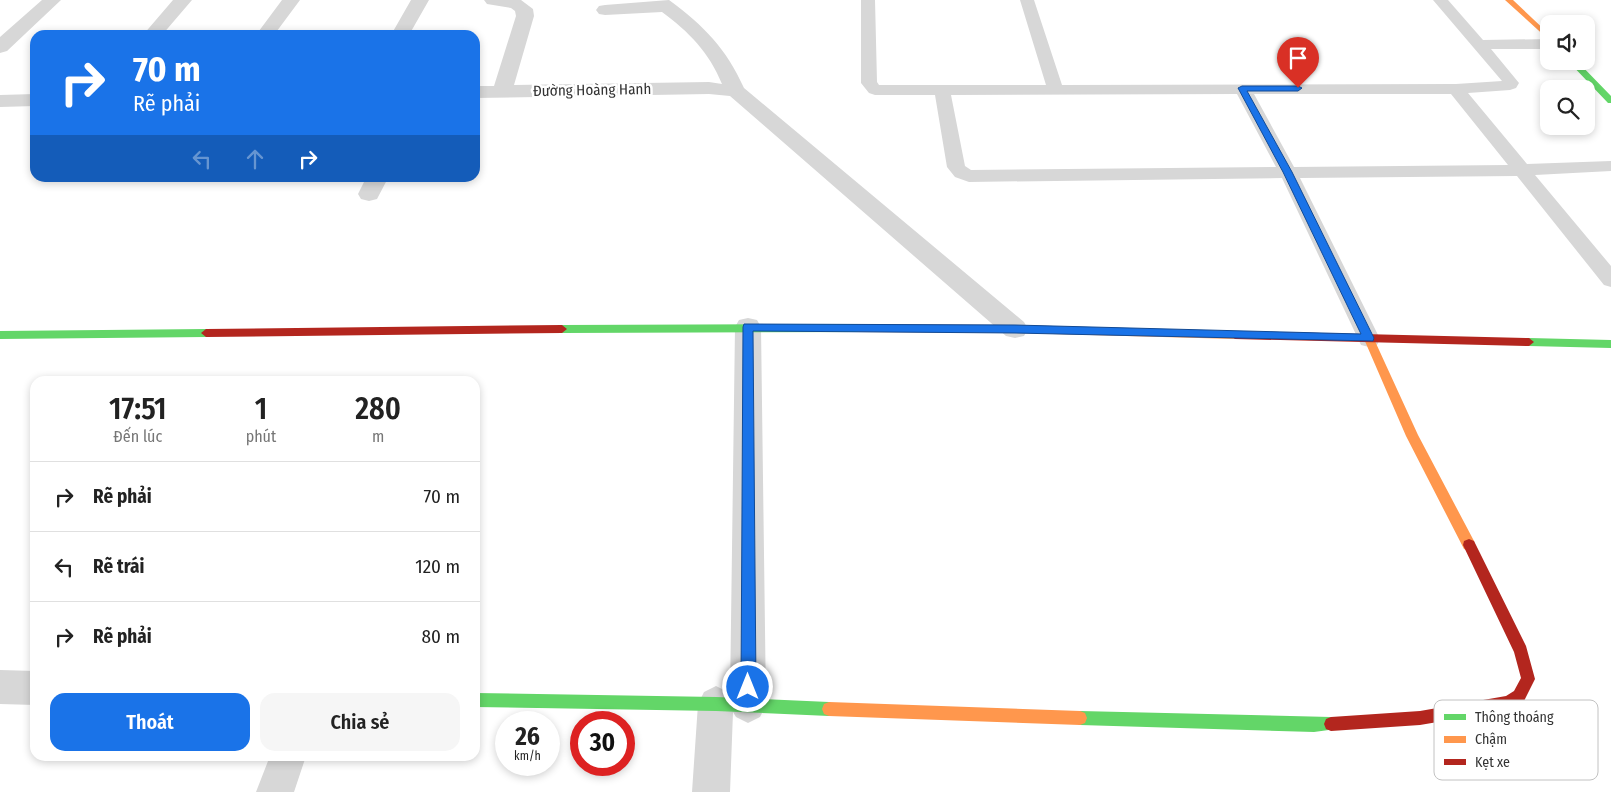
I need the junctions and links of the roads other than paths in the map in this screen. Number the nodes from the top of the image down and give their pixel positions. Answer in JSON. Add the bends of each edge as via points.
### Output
{"nodes":[{"id":1,"x":52,"y":0,"type":"edge"},
{"id":2,"x":183,"y":0,"type":"edge"},
{"id":3,"x":291,"y":0,"type":"edge"},
{"id":4,"x":420,"y":0,"type":"edge"},
{"id":5,"x":493,"y":0,"type":"edge"},
{"id":6,"x":868,"y":0,"type":"edge"},
{"id":7,"x":1027,"y":0,"type":"edge"},
{"id":8,"x":1440,"y":0,"type":"edge"},
{"id":9,"x":1509,"y":0,"type":"edge"},
{"id":10,"x":662,"y":3,"type":"edge"},
{"id":11,"x":605,"y":10,"type":"dead end"},
{"id":12,"x":1540,"y":29,"type":"edge"},
{"id":13,"x":156,"y":30,"type":"edge"},
{"id":14,"x":270,"y":30,"type":"edge"},
{"id":15,"x":403,"y":30,"type":"edge"},
{"id":16,"x":1540,"y":44,"type":"edge"},
{"id":17,"x":1480,"y":45,"type":"junction"},
{"id":18,"x":0,"y":47,"type":"edge"},
{"id":19,"x":1581,"y":70,"type":"edge"},
{"id":20,"x":1242,"y":88,"type":"junction"},
{"id":21,"x":1456,"y":89,"type":"junction"},
{"id":22,"x":1055,"y":90,"type":"junction"},
{"id":23,"x":735,"y":91,"type":"junction"},
{"id":24,"x":942,"y":91,"type":"junction"},
{"id":25,"x":480,"y":92,"type":"edge"},
{"id":26,"x":502,"y":92,"type":"junction"},
{"id":27,"x":30,"y":100,"type":"edge"},
{"id":28,"x":0,"y":101,"type":"edge"},
{"id":29,"x":1611,"y":101,"type":"edge"},
{"id":30,"x":1611,"y":166,"type":"edge"},
{"id":31,"x":1521,"y":170,"type":"junction"},
{"id":32,"x":1288,"y":172,"type":"junction"},
{"id":33,"x":1611,"y":280,"type":"edge"},
{"id":34,"x":748,"y":327,"type":"junction"},
{"id":35,"x":1015,"y":329,"type":"junction"},
{"id":36,"x":0,"y":334,"type":"edge"},
{"id":37,"x":1369,"y":338,"type":"junction"},
{"id":38,"x":1611,"y":344,"type":"edge"},
{"id":39,"x":0,"y":687,"type":"edge"},
{"id":40,"x":30,"y":688,"type":"edge"},
{"id":41,"x":480,"y":700,"type":"edge"},
{"id":42,"x":1513,"y":700,"type":"edge"},
{"id":43,"x":732,"y":705,"type":"junction"},
{"id":44,"x":1434,"y":716,"type":"edge"},
{"id":45,"x":286,"y":761,"type":"edge"},
{"id":46,"x":275,"y":792,"type":"edge"},
{"id":47,"x":711,"y":792,"type":"edge"}],
"edges":[{"from":1,"to":18,"type":"street"},
{"from":2,"to":13,"type":"street"},
{"from":3,"to":14,"type":"street"},
{"from":4,"to":15,"type":"street"},
{"from":5,"to":26,"type":"street","via":[[516,4],[524,9],[525,16]]},
{"from":6,"to":24,"type":"lane","via":[[869,83],[872,88]]},
{"from":7,"to":22,"type":"lane"},
{"from":8,"to":17,"type":"lane"},
{"from":9,"to":12,"type":"street"},
{"from":10,"to":11,"type":"street"},
{"from":10,"to":23,"type":"street","via":[[710,44],[723,62]]},
{"from":16,"to":17,"type":"lane"},
{"from":17,"to":21,"type":"lane","via":[[1511,83]]},
{"from":19,"to":29,"type":"street"},
{"from":20,"to":21,"type":"lane"},
{"from":20,"to":22,"type":"lane"},
{"from":20,"to":32,"type":"lane"},
{"from":21,"to":31,"type":"lane"},
{"from":22,"to":24,"type":"lane"},
{"from":23,"to":26,"type":"street","name":"Đường Hoàng Hanh","via":[[708,88]]},
{"from":23,"to":35,"type":"street"},
{"from":24,"to":32,"type":"lane","via":[[956,167],[969,176]]},
{"from":25,"to":26,"type":"street","name":"Đường Hoàng Hanh"},
{"from":27,"to":28,"type":"street"},
{"from":30,"to":31,"type":"lane"},
{"from":31,"to":32,"type":"lane"},
{"from":31,"to":33,"type":"lane"},
{"from":32,"to":37,"type":"lane"},
{"from":34,"to":35,"type":"street"},
{"from":34,"to":36,"type":"street"},
{"from":34,"to":43,"type":"street"},
{"from":35,"to":37,"type":"street"},
{"from":37,"to":38,"type":"street"},
{"from":37,"to":42,"type":"street","via":[[1412,436],[1521,651],[1528,679],[1519,696]]},
{"from":39,"to":40,"type":"street"},
{"from":41,"to":43,"type":"street"},
{"from":43,"to":44,"type":"street","via":[[1314,724]]},
{"from":43,"to":47,"type":"street"},
{"from":45,"to":46,"type":"street"}]}
